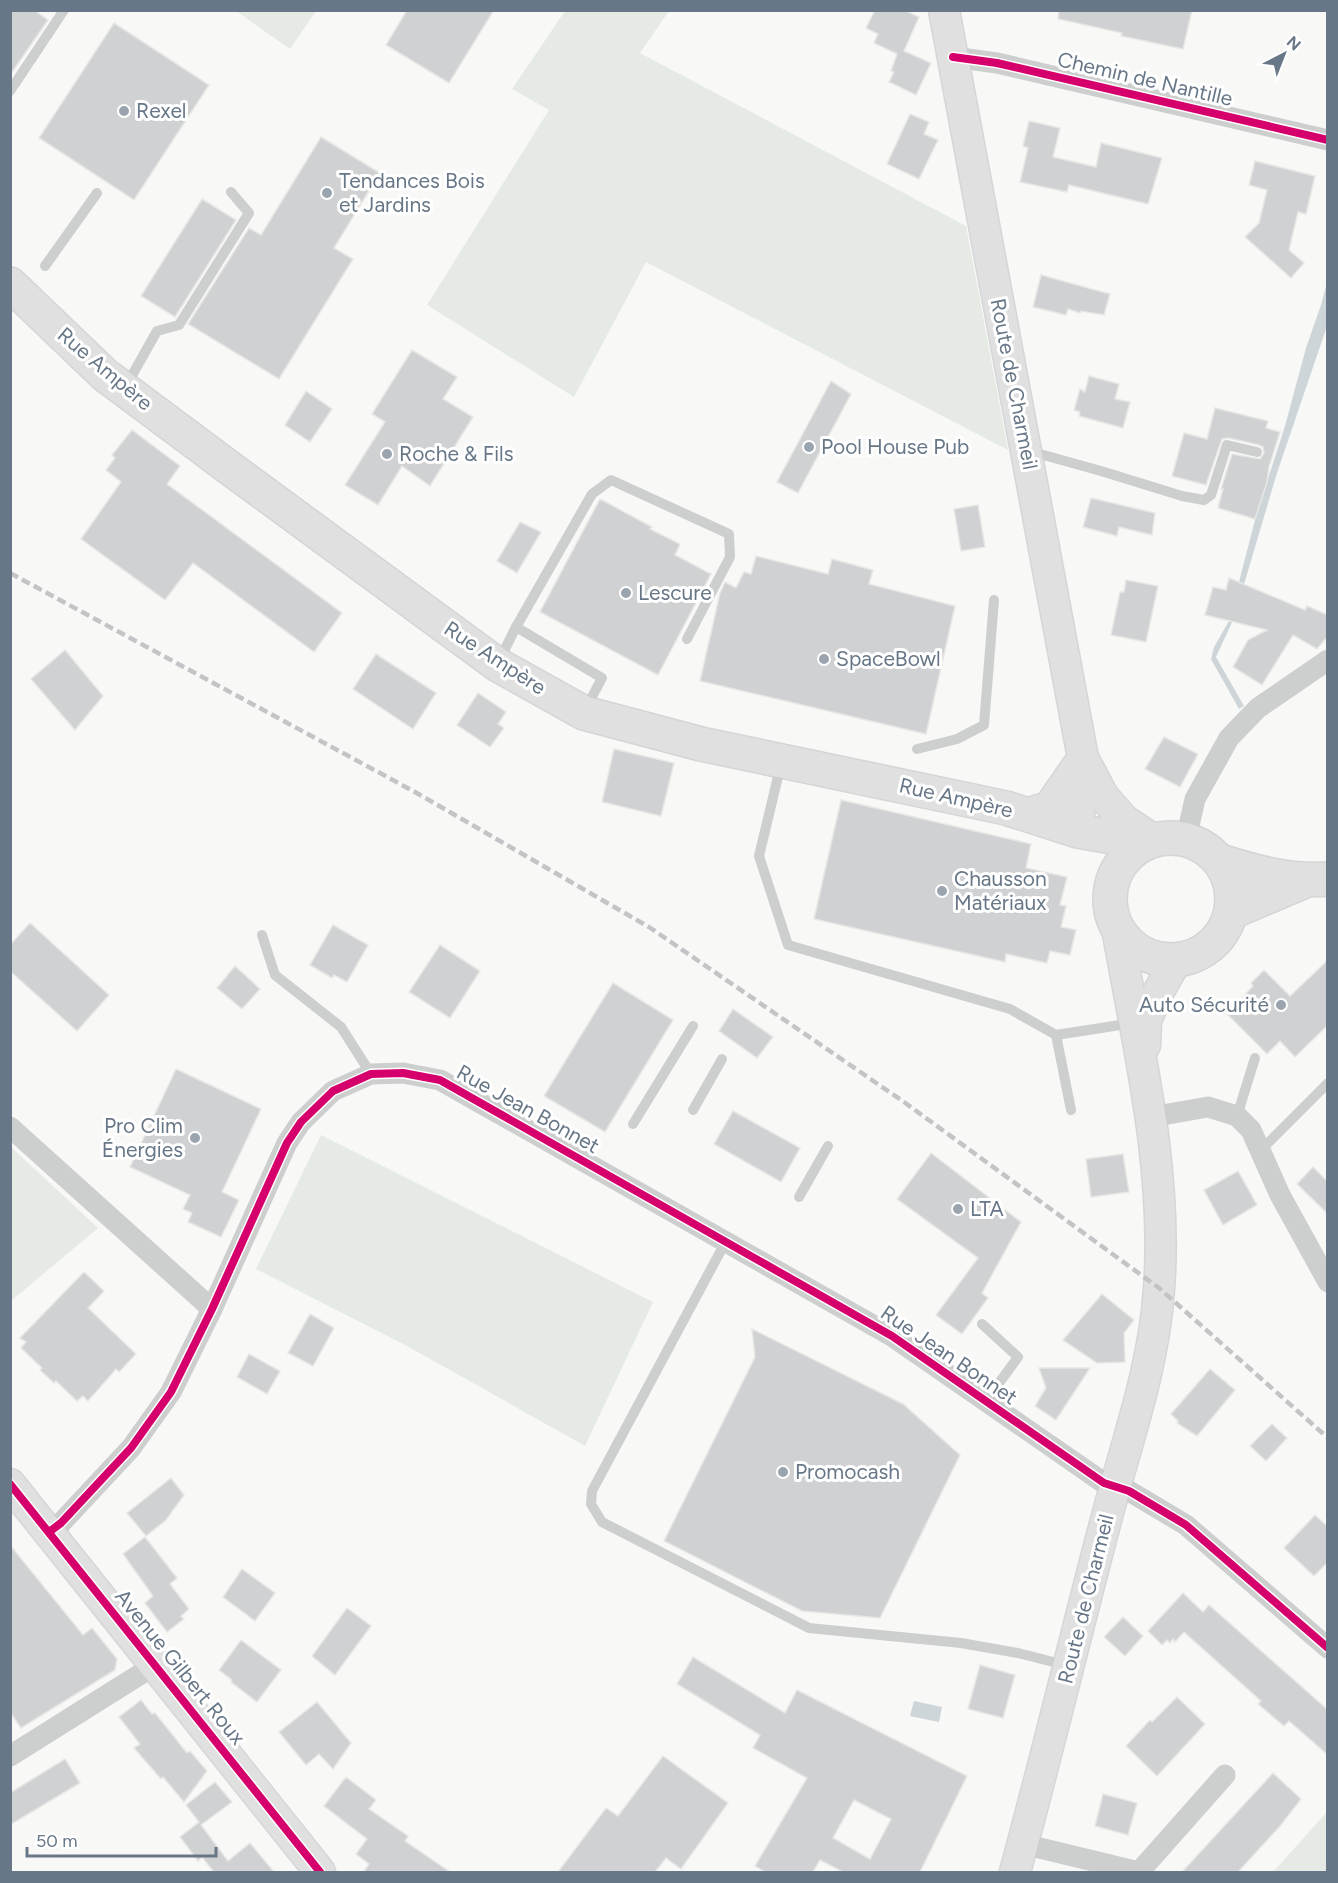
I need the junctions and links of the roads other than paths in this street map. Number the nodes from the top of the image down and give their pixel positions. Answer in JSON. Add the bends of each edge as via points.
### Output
{"nodes":[{"id":1,"x":64,"y":10,"type":"edge"},
{"id":2,"x":944,"y":10,"type":"edge"},
{"id":3,"x":952,"y":57,"type":"junction"},
{"id":4,"x":10,"y":91,"type":"edge"},
{"id":5,"x":1328,"y":140,"type":"edge"},
{"id":6,"x":231,"y":192,"type":"dead end"},
{"id":7,"x":97,"y":193,"type":"dead end"},
{"id":8,"x":45,"y":266,"type":"dead end"},
{"id":9,"x":10,"y":284,"type":"edge"},
{"id":10,"x":124,"y":389,"type":"junction"},
{"id":11,"x":1026,"y":450,"type":"junction"},
{"id":12,"x":1257,"y":452,"type":"dead end"},
{"id":13,"x":994,"y":600,"type":"dead end"},
{"id":14,"x":516,"y":627,"type":"junction"},
{"id":15,"x":687,"y":639,"type":"dead end"},
{"id":16,"x":1328,"y":660,"type":"edge"},
{"id":17,"x":498,"y":665,"type":"junction"},
{"id":18,"x":584,"y":713,"type":"junction"},
{"id":19,"x":917,"y":749,"type":"dead end"},
{"id":20,"x":1083,"y":758,"type":"junction"},
{"id":21,"x":782,"y":761,"type":"junction"},
{"id":22,"x":1025,"y":814,"type":"junction"},
{"id":23,"x":1078,"y":831,"type":"junction"},
{"id":24,"x":1162,"y":840,"type":"junction"},
{"id":25,"x":1220,"y":861,"type":"junction"},
{"id":26,"x":1317,"y":880,"type":"edge"},
{"id":27,"x":1111,"y":884,"type":"junction"},
{"id":28,"x":1232,"y":912,"type":"junction"},
{"id":29,"x":1117,"y":928,"type":"junction"},
{"id":30,"x":262,"y":935,"type":"dead end"},
{"id":31,"x":1176,"y":961,"type":"junction"},
{"id":32,"x":1140,"y":1022,"type":"junction"},
{"id":33,"x":693,"y":1026,"type":"dead end"},
{"id":34,"x":1056,"y":1035,"type":"junction"},
{"id":35,"x":1255,"y":1058,"type":"dead end"},
{"id":36,"x":722,"y":1059,"type":"dead end"},
{"id":37,"x":370,"y":1074,"type":"junction"},
{"id":38,"x":1328,"y":1083,"type":"edge"},
{"id":39,"x":693,"y":1110,"type":"dead end"},
{"id":40,"x":1071,"y":1110,"type":"dead end"},
{"id":41,"x":1237,"y":1116,"type":"junction"},
{"id":42,"x":1151,"y":1117,"type":"junction"},
{"id":43,"x":633,"y":1124,"type":"dead end"},
{"id":44,"x":10,"y":1127,"type":"edge"},
{"id":45,"x":828,"y":1146,"type":"dead end"},
{"id":46,"x":1261,"y":1150,"type":"junction"},
{"id":47,"x":799,"y":1197,"type":"dead end"},
{"id":48,"x":726,"y":1241,"type":"junction"},
{"id":49,"x":1328,"y":1282,"type":"edge"},
{"id":50,"x":212,"y":1309,"type":"junction"},
{"id":51,"x":982,"y":1324,"type":"dead end"},
{"id":52,"x":986,"y":1401,"type":"junction"},
{"id":53,"x":10,"y":1484,"type":"edge"},
{"id":54,"x":1115,"y":1486,"type":"junction"},
{"id":55,"x":49,"y":1532,"type":"junction"},
{"id":56,"x":1328,"y":1648,"type":"edge"},
{"id":57,"x":155,"y":1665,"type":"junction"},
{"id":58,"x":1068,"y":1666,"type":"junction"},
{"id":59,"x":10,"y":1756,"type":"edge"},
{"id":60,"x":1225,"y":1775,"type":"dead end"},
{"id":61,"x":1023,"y":1844,"type":"junction"},
{"id":62,"x":320,"y":1872,"type":"edge"},
{"id":63,"x":1015,"y":1872,"type":"edge"},
{"id":64,"x":1139,"y":1872,"type":"edge"}],
"edges":[{"from":1,"to":4,"type":"lane"},
{"from":2,"to":3,"type":"main road","name":"Route de Charmeil"},
{"from":3,"to":5,"type":"street","name":"Chemin de Nantille","via":[[997,63]]},
{"from":3,"to":11,"type":"main road","name":"Route de Charmeil"},
{"from":6,"to":10,"type":"lane","via":[[249,213],[179,325],[157,331]]},
{"from":7,"to":8,"type":"lane"},
{"from":9,"to":10,"type":"main road","name":"Rue Ampère"},
{"from":10,"to":17,"type":"main road","name":"Rue Ampère"},
{"from":11,"to":12,"type":"lane","via":[[1204,500],[1211,495],[1227,445]]},
{"from":11,"to":20,"type":"main road","name":"Route de Charmeil"},
{"from":13,"to":19,"type":"lane","via":[[984,725],[957,739]]},
{"from":14,"to":15,"type":"lane","via":[[592,494],[611,480],[729,534],[730,557]]},
{"from":14,"to":17,"type":"lane"},
{"from":14,"to":18,"type":"lane","via":[[602,678]]},
{"from":16,"to":24,"type":"street","via":[[1258,708],[1229,738],[1195,800]]},
{"from":17,"to":18,"type":"main road","name":"Rue Ampère"},
{"from":18,"to":21,"type":"main road","name":"Rue Ampère"},
{"from":20,"to":22,"type":"main road","via":[[1049,807]]},
{"from":20,"to":23,"type":"main road","name":"Route de Charmeil"},
{"from":20,"to":24,"type":"main road","name":"Route de Charmeil","via":[[1103,796],[1124,820]]},
{"from":21,"to":22,"type":"main road","name":"Rue Ampère"},
{"from":21,"to":34,"type":"lane","via":[[759,856],[788,945],[1010,1009]]},
{"from":22,"to":23,"type":"main road","name":"Rue Ampère"},
{"from":23,"to":24,"type":"main road","name":"Rue Ampère"},
{"from":23,"to":27,"type":"main road"},
{"from":24,"to":25,"type":"main road","via":[[1205,847]]},
{"from":24,"to":27,"type":"main road","via":[[1130,853]]},
{"from":25,"to":26,"type":"main road","via":[[1263,875]]},
{"from":25,"to":28,"type":"main road","via":[[1229,876]]},
{"from":26,"to":28,"type":"main road"},
{"from":27,"to":29,"type":"main road","via":[[1111,914]]},
{"from":28,"to":31,"type":"main road","via":[[1225,931],[1212,946]]},
{"from":29,"to":31,"type":"main road","via":[[1127,943],[1142,953],[1158,960]]},
{"from":29,"to":32,"type":"main road","name":"Route de Charmeil"},
{"from":30,"to":37,"type":"lane","via":[[274,975],[341,1027]]},
{"from":31,"to":32,"type":"main road"},
{"from":32,"to":34,"type":"lane"},
{"from":32,"to":42,"type":"main road","name":"Route de Charmeil"},
{"from":33,"to":43,"type":"lane"},
{"from":34,"to":40,"type":"lane"},
{"from":35,"to":41,"type":"lane"},
{"from":36,"to":39,"type":"lane"},
{"from":37,"to":48,"type":"street","name":"Rue Jean Bonnet","via":[[403,1073],[440,1080]]},
{"from":37,"to":50,"type":"street","name":"Rue Jean Bonnet","via":[[333,1090],[301,1122],[287,1143]]},
{"from":38,"to":46,"type":"lane"},
{"from":41,"to":42,"type":"street","via":[[1208,1107]]},
{"from":41,"to":46,"type":"street","via":[[1251,1130]]},
{"from":42,"to":54,"type":"main road","name":"Route de Charmeil","via":[[1160,1210],[1160,1288],[1140,1396]]},
{"from":44,"to":50,"type":"street"},
{"from":45,"to":47,"type":"lane"},
{"from":46,"to":49,"type":"street","via":[[1280,1195]]},
{"from":48,"to":52,"type":"street","name":"Rue Jean Bonnet","via":[[892,1336]]},
{"from":48,"to":58,"type":"lane","via":[[592,1491],[591,1504],[602,1522],[809,1628],[962,1643]]},
{"from":50,"to":55,"type":"street","name":"Rue Jean Bonnet","via":[[171,1392],[131,1448]]},
{"from":51,"to":52,"type":"lane","via":[[1018,1357]]},
{"from":52,"to":54,"type":"street","name":"Rue Jean Bonnet","via":[[1104,1483]]},
{"from":53,"to":55,"type":"main road","name":"Avenue Gilbert Roux"},
{"from":54,"to":56,"type":"street","name":"Rue Jean Bonnet","via":[[1186,1525]]},
{"from":54,"to":58,"type":"main road","name":"Route de Charmeil"},
{"from":55,"to":57,"type":"main road","name":"Avenue Gilbert Roux"},
{"from":57,"to":59,"type":"street"},
{"from":57,"to":62,"type":"main road","name":"Avenue Gilbert Roux"},
{"from":58,"to":61,"type":"main road","name":"Route de Charmeil"},
{"from":60,"to":64,"type":"street"},
{"from":61,"to":63,"type":"main road","name":"Route de Charmeil"},
{"from":61,"to":64,"type":"street"}]}
